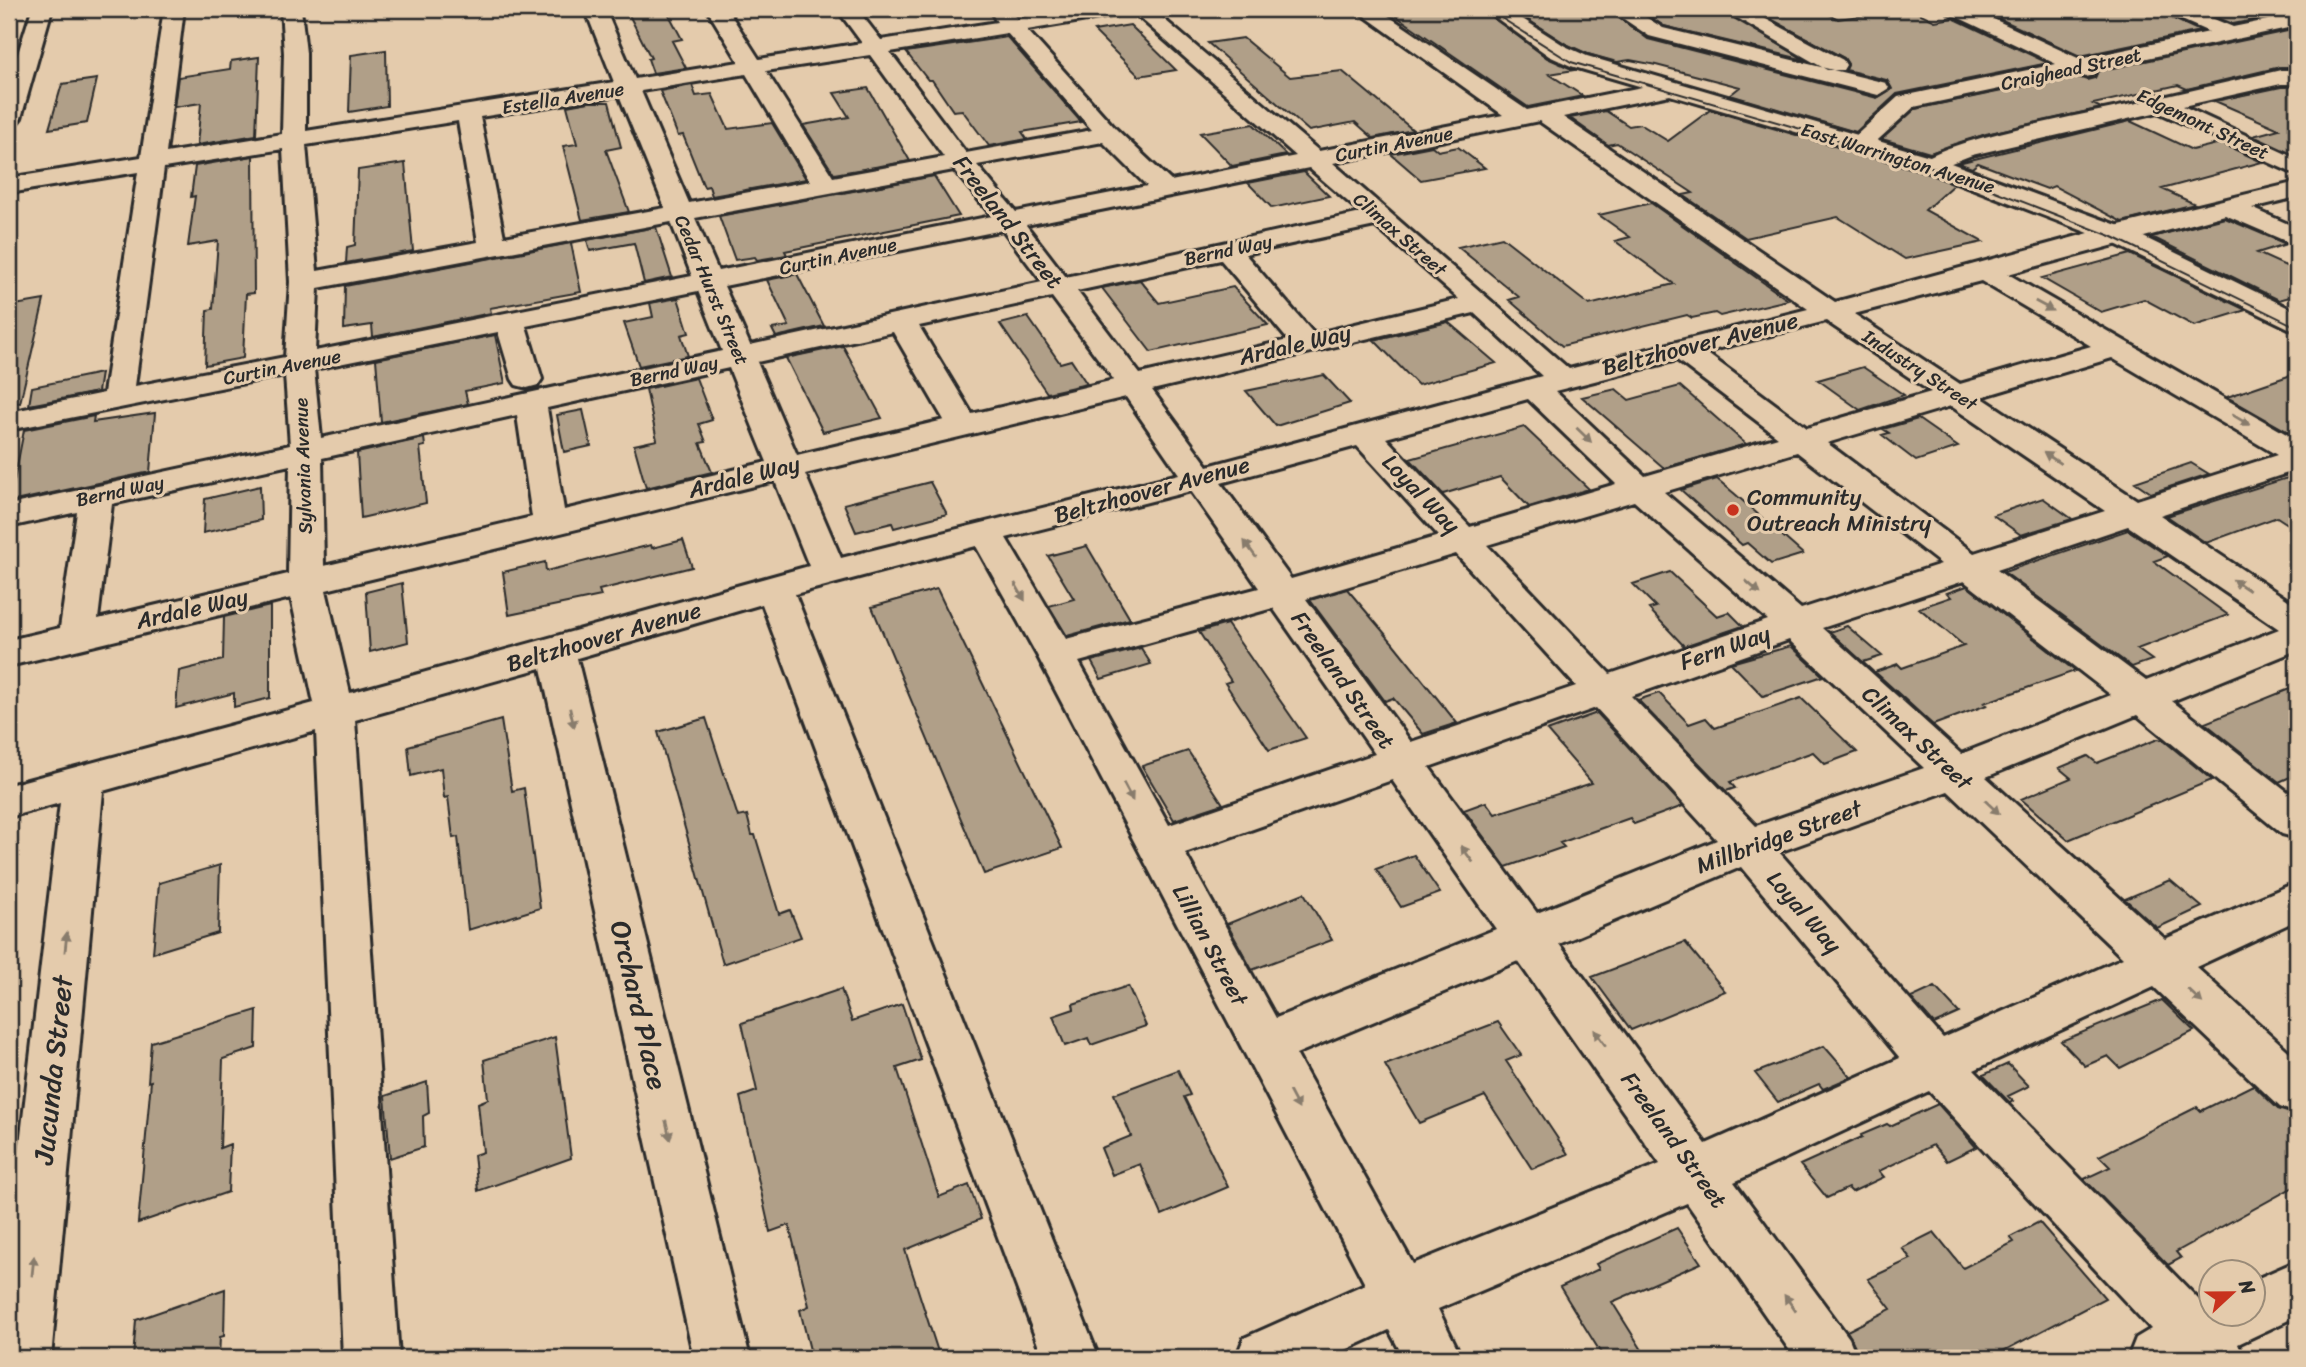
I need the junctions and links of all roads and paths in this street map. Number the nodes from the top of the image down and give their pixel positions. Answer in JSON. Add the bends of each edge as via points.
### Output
{"nodes":[{"id":1,"x":42,"y":9,"type":"edge"},
{"id":2,"x":174,"y":9,"type":"edge"},
{"id":3,"x":291,"y":9,"type":"edge"},
{"id":4,"x":594,"y":9,"type":"edge"},
{"id":5,"x":717,"y":9,"type":"edge"},
{"id":6,"x":847,"y":9,"type":"edge"},
{"id":7,"x":996,"y":9,"type":"edge"},
{"id":8,"x":1117,"y":9,"type":"edge"},
{"id":9,"x":1140,"y":9,"type":"edge"},
{"id":10,"x":1365,"y":9,"type":"edge"},
{"id":11,"x":1494,"y":9,"type":"edge"},
{"id":12,"x":1619,"y":9,"type":"edge"},
{"id":13,"x":1732,"y":9,"type":"edge"},
{"id":14,"x":1956,"y":9,"type":"edge"},
{"id":15,"x":2173,"y":9,"type":"edge"},
{"id":16,"x":2297,"y":20,"type":"edge"},
{"id":17,"x":1013,"y":26,"type":"junction"},
{"id":18,"x":2234,"y":35,"type":"junction"},
{"id":19,"x":876,"y":46,"type":"junction"},
{"id":20,"x":754,"y":67,"type":"junction"},
{"id":21,"x":2079,"y":67,"type":"junction"},
{"id":22,"x":2297,"y":77,"type":"edge"},
{"id":23,"x":628,"y":88,"type":"junction"},
{"id":24,"x":1878,"y":88,"type":"junction"},
{"id":25,"x":1667,"y":89,"type":"junction"},
{"id":26,"x":1906,"y":102,"type":"junction"},
{"id":27,"x":2160,"y":104,"type":"junction"},
{"id":28,"x":468,"y":114,"type":"junction"},
{"id":29,"x":1533,"y":116,"type":"junction"},
{"id":30,"x":9,"y":118,"type":"edge"},
{"id":31,"x":1108,"y":134,"type":"junction"},
{"id":32,"x":294,"y":140,"type":"junction"},
{"id":33,"x":1860,"y":144,"type":"junction"},
{"id":34,"x":1316,"y":160,"type":"junction"},
{"id":35,"x":960,"y":161,"type":"junction"},
{"id":36,"x":152,"y":163,"type":"junction"},
{"id":37,"x":1931,"y":164,"type":"junction"},
{"id":38,"x":2297,"y":168,"type":"edge"},
{"id":39,"x":9,"y":185,"type":"edge"},
{"id":40,"x":825,"y":185,"type":"junction"},
{"id":41,"x":2297,"y":189,"type":"edge"},
{"id":42,"x":1166,"y":190,"type":"junction"},
{"id":43,"x":2229,"y":206,"type":"junction"},
{"id":44,"x":678,"y":212,"type":"junction"},
{"id":45,"x":1381,"y":217,"type":"junction"},
{"id":46,"x":1009,"y":220,"type":"junction"},
{"id":47,"x":2116,"y":234,"type":"junction"},
{"id":48,"x":2297,"y":238,"type":"edge"},
{"id":49,"x":493,"y":249,"type":"junction"},
{"id":50,"x":1227,"y":250,"type":"junction"},
{"id":51,"x":1985,"y":272,"type":"junction"},
{"id":52,"x":304,"y":282,"type":"junction"},
{"id":53,"x":710,"y":282,"type":"junction"},
{"id":54,"x":1059,"y":287,"type":"junction"},
{"id":55,"x":1480,"y":303,"type":"junction"},
{"id":56,"x":1830,"y":311,"type":"junction"},
{"id":57,"x":901,"y":320,"type":"junction"},
{"id":58,"x":510,"y":322,"type":"junction"},
{"id":59,"x":2297,"y":323,"type":"edge"},
{"id":60,"x":1306,"y":343,"type":"junction"},
{"id":61,"x":2118,"y":347,"type":"junction"},
{"id":62,"x":1682,"y":349,"type":"junction"},
{"id":63,"x":741,"y":356,"type":"junction"},
{"id":64,"x":299,"y":364,"type":"junction"},
{"id":65,"x":1132,"y":384,"type":"junction"},
{"id":66,"x":1549,"y":384,"type":"junction"},
{"id":67,"x":529,"y":391,"type":"junction"},
{"id":68,"x":1959,"y":395,"type":"junction"},
{"id":69,"x":118,"y":401,"type":"junction"},
{"id":70,"x":9,"y":422,"type":"edge"},
{"id":71,"x":962,"y":424,"type":"junction"},
{"id":72,"x":1364,"y":434,"type":"junction"},
{"id":73,"x":1808,"y":441,"type":"junction"},
{"id":74,"x":306,"y":450,"type":"junction"},
{"id":75,"x":2297,"y":453,"type":"edge"},
{"id":76,"x":2297,"y":459,"type":"edge"},
{"id":77,"x":787,"y":467,"type":"junction"},
{"id":78,"x":1199,"y":479,"type":"junction"},
{"id":79,"x":1640,"y":489,"type":"junction"},
{"id":80,"x":96,"y":496,"type":"junction"},
{"id":81,"x":2134,"y":513,"type":"junction"},
{"id":82,"x":9,"y":516,"type":"edge"},
{"id":83,"x":550,"y":525,"type":"junction"},
{"id":84,"x":986,"y":533,"type":"junction"},
{"id":85,"x":1464,"y":539,"type":"junction"},
{"id":86,"x":1969,"y":568,"type":"junction"},
{"id":87,"x":829,"y":572,"type":"junction"},
{"id":88,"x":306,"y":583,"type":"junction"},
{"id":89,"x":775,"y":590,"type":"junction"},
{"id":90,"x":1282,"y":594,"type":"junction"},
{"id":91,"x":2297,"y":623,"type":"edge"},
{"id":92,"x":1795,"y":624,"type":"junction"},
{"id":93,"x":78,"y":635,"type":"junction"},
{"id":94,"x":2297,"y":636,"type":"edge"},
{"id":95,"x":556,"y":651,"type":"junction"},
{"id":96,"x":9,"y":653,"type":"edge"},
{"id":97,"x":1056,"y":655,"type":"junction"},
{"id":98,"x":1601,"y":690,"type":"junction"},
{"id":99,"x":2143,"y":698,"type":"junction"},
{"id":100,"x":335,"y":711,"type":"junction"},
{"id":101,"x":1402,"y":763,"type":"junction"},
{"id":102,"x":1955,"y":773,"type":"junction"},
{"id":103,"x":83,"y":782,"type":"junction"},
{"id":104,"x":9,"y":802,"type":"edge"},
{"id":105,"x":2297,"y":822,"type":"edge"},
{"id":106,"x":1157,"y":846,"type":"junction"},
{"id":107,"x":1748,"y":846,"type":"junction"},
{"id":108,"x":2297,"y":900,"type":"edge"},
{"id":109,"x":1527,"y":937,"type":"junction"},
{"id":110,"x":2159,"y":962,"type":"junction"},
{"id":111,"x":1264,"y":1045,"type":"junction"},
{"id":112,"x":1936,"y":1065,"type":"junction"},
{"id":113,"x":2297,"y":1091,"type":"edge"},
{"id":114,"x":1698,"y":1173,"type":"junction"},
{"id":115,"x":2297,"y":1288,"type":"edge"},
{"id":116,"x":1400,"y":1297,"type":"junction"},
{"id":117,"x":2268,"y":1301,"type":"edge"},
{"id":118,"x":2202,"y":1341,"type":"edge"},
{"id":119,"x":23,"y":1358,"type":"edge"},
{"id":120,"x":372,"y":1358,"type":"edge"},
{"id":121,"x":722,"y":1358,"type":"edge"},
{"id":122,"x":1071,"y":1358,"type":"edge"},
{"id":123,"x":1264,"y":1358,"type":"edge"},
{"id":124,"x":1434,"y":1358,"type":"edge"},
{"id":125,"x":1829,"y":1358,"type":"edge"}],
"edges":[{"from":1,"to":30,"type":"street"},
{"from":2,"to":36,"type":"street"},
{"from":3,"to":32,"type":"street","name":"Sylvania Avenue"},
{"from":4,"to":23,"type":"street","name":"Cedar Hurst Street"},
{"from":5,"to":20,"type":"street"},
{"from":6,"to":19,"type":"street","name":"Freeland Street"},
{"from":7,"to":17,"type":"street"},
{"from":8,"to":17,"type":"street","name":"Estella Avenue"},
{"from":9,"to":34,"type":"street","name":"Climax Street"},
{"from":10,"to":29,"type":"street","name":"Industry Street"},
{"from":11,"to":25,"type":"street","name":"East Warrington Avenue","via":[[1557,51]]},
{"from":12,"to":24,"type":"street","via":[[1657,32]]},
{"from":13,"to":24,"type":"street"},
{"from":14,"to":21,"type":"street","name":"Edgemont Street"},
{"from":15,"to":18,"type":"street"},
{"from":16,"to":18,"type":"street","name":"Craighead Street"},
{"from":17,"to":19,"type":"street","name":"Estella Avenue"},
{"from":17,"to":31,"type":"street"},
{"from":18,"to":21,"type":"street","name":"Craighead Street"},
{"from":19,"to":20,"type":"street","name":"Estella Avenue"},
{"from":19,"to":35,"type":"street","name":"Freeland Street"},
{"from":20,"to":23,"type":"street","name":"Estella Avenue"},
{"from":20,"to":40,"type":"street"},
{"from":21,"to":26,"type":"street","name":"Craighead Street"},
{"from":21,"to":27,"type":"street","name":"Edgemont Street"},
{"from":22,"to":27,"type":"street"},
{"from":23,"to":28,"type":"street","name":"Estella Avenue"},
{"from":23,"to":44,"type":"street","name":"Cedar Hurst Street"},
{"from":24,"to":26,"type":"street"},
{"from":25,"to":29,"type":"street","name":"Curtin Avenue"},
{"from":25,"to":33,"type":"street","name":"East Warrington Avenue"},
{"from":26,"to":33,"type":"street"},
{"from":27,"to":37,"type":"street","via":[[1964,149]]},
{"from":27,"to":38,"type":"street","name":"Edgemont Street"},
{"from":28,"to":32,"type":"street","name":"Estella Avenue"},
{"from":28,"to":49,"type":"street"},
{"from":29,"to":34,"type":"street","name":"Curtin Avenue"},
{"from":29,"to":56,"type":"street","name":"Industry Street"},
{"from":31,"to":35,"type":"street"},
{"from":31,"to":42,"type":"street"},
{"from":32,"to":36,"type":"street","name":"Estella Avenue"},
{"from":32,"to":52,"type":"street","name":"Sylvania Avenue"},
{"from":33,"to":37,"type":"street","name":"East Warrington Avenue"},
{"from":34,"to":42,"type":"street","name":"Curtin Avenue"},
{"from":34,"to":45,"type":"street","name":"Climax Street"},
{"from":35,"to":40,"type":"street"},
{"from":35,"to":46,"type":"street","name":"Freeland Street"},
{"from":36,"to":39,"type":"street","name":"Estella Avenue"},
{"from":36,"to":69,"type":"street"},
{"from":37,"to":47,"type":"street","name":"East Warrington Avenue"},
{"from":40,"to":44,"type":"street"},
{"from":41,"to":43,"type":"street","name":"Beltzhoover Avenue"},
{"from":42,"to":46,"type":"street","name":"Curtin Avenue"},
{"from":43,"to":47,"type":"street","name":"Beltzhoover Avenue"},
{"from":43,"to":48,"type":"street"},
{"from":44,"to":49,"type":"street"},
{"from":44,"to":53,"type":"street","name":"Cedar Hurst Street"},
{"from":45,"to":50,"type":"street","name":"Bernd Way"},
{"from":45,"to":55,"type":"street","name":"Climax Street"},
{"from":46,"to":53,"type":"street","name":"Curtin Avenue"},
{"from":46,"to":54,"type":"street","name":"Freeland Street"},
{"from":47,"to":51,"type":"street","name":"Beltzhoover Avenue"},
{"from":47,"to":59,"type":"street","name":"East Warrington Avenue"},
{"from":49,"to":52,"type":"street"},
{"from":50,"to":54,"type":"street","name":"Bernd Way"},
{"from":50,"to":60,"type":"street"},
{"from":51,"to":56,"type":"street","name":"Beltzhoover Avenue"},
{"from":51,"to":61,"type":"street","one_way":true},
{"from":52,"to":64,"type":"street","name":"Sylvania Avenue"},
{"from":53,"to":58,"type":"street","name":"Curtin Avenue"},
{"from":53,"to":63,"type":"street","name":"Cedar Hurst Street"},
{"from":54,"to":57,"type":"street","name":"Bernd Way"},
{"from":54,"to":65,"type":"street","name":"Freeland Street"},
{"from":55,"to":60,"type":"street","name":"Ardale Way"},
{"from":55,"to":66,"type":"street","name":"Climax Street"},
{"from":56,"to":62,"type":"street","name":"Beltzhoover Avenue"},
{"from":56,"to":68,"type":"street","name":"Industry Street"},
{"from":57,"to":63,"type":"street","name":"Bernd Way"},
{"from":57,"to":71,"type":"street"},
{"from":58,"to":64,"type":"street","name":"Curtin Avenue"},
{"from":58,"to":67,"type":"street"},
{"from":60,"to":65,"type":"street","name":"Ardale Way"},
{"from":61,"to":68,"type":"street"},
{"from":61,"to":75,"type":"street","one_way":true},
{"from":62,"to":66,"type":"street","name":"Beltzhoover Avenue"},
{"from":62,"to":73,"type":"street"},
{"from":63,"to":67,"type":"street","name":"Bernd Way"},
{"from":63,"to":77,"type":"street","name":"Cedar Hurst Street"},
{"from":64,"to":69,"type":"street","name":"Curtin Avenue"},
{"from":64,"to":74,"type":"street","name":"Sylvania Avenue"},
{"from":65,"to":71,"type":"street","name":"Ardale Way"},
{"from":65,"to":78,"type":"street","name":"Freeland Street"},
{"from":66,"to":72,"type":"street","name":"Beltzhoover Avenue"},
{"from":66,"to":79,"type":"street","name":"Climax Street","one_way":true},
{"from":67,"to":74,"type":"street","name":"Bernd Way"},
{"from":67,"to":83,"type":"street"},
{"from":68,"to":73,"type":"street"},
{"from":81,"to":68,"type":"street","name":"Industry Street","one_way":true},
{"from":69,"to":70,"type":"street","name":"Curtin Avenue"},
{"from":71,"to":77,"type":"street","name":"Ardale Way"},
{"from":72,"to":78,"type":"street","name":"Beltzhoover Avenue"},
{"from":72,"to":85,"type":"street","name":"Loyal Way"},
{"from":73,"to":79,"type":"street"},
{"from":73,"to":86,"type":"street"},
{"from":74,"to":80,"type":"street","name":"Bernd Way"},
{"from":74,"to":88,"type":"street","name":"Sylvania Avenue"},
{"from":76,"to":81,"type":"street","name":"Fern Way"},
{"from":77,"to":83,"type":"street","name":"Ardale Way"},
{"from":77,"to":87,"type":"street","name":"Cedar Hurst Street"},
{"from":78,"to":84,"type":"street","name":"Beltzhoover Avenue"},
{"from":90,"to":78,"type":"street","name":"Freeland Street","one_way":true},
{"from":79,"to":85,"type":"street"},
{"from":79,"to":92,"type":"street","name":"Climax Street","one_way":true},
{"from":80,"to":82,"type":"street","name":"Bernd Way"},
{"from":80,"to":93,"type":"street"},
{"from":81,"to":86,"type":"street","name":"Fern Way"},
{"from":91,"to":81,"type":"street","name":"Industry Street","one_way":true},
{"from":83,"to":88,"type":"street","name":"Ardale Way"},
{"from":84,"to":87,"type":"street","name":"Beltzhoover Avenue"},
{"from":84,"to":97,"type":"street","name":"Lillian Street","one_way":true},
{"from":85,"to":90,"type":"street"},
{"from":85,"to":98,"type":"street","name":"Loyal Way"},
{"from":86,"to":92,"type":"street","name":"Fern Way"},
{"from":86,"to":99,"type":"street"},
{"from":87,"to":89,"type":"street","name":"Beltzhoover Avenue"},
{"from":88,"to":93,"type":"street","name":"Ardale Way"},
{"from":88,"to":100,"type":"street","name":"Sylvania Avenue"},
{"from":89,"to":95,"type":"street","name":"Beltzhoover Avenue"},
{"from":89,"to":122,"type":"street"},
{"from":90,"to":97,"type":"street"},
{"from":90,"to":101,"type":"street","name":"Freeland Street"},
{"from":92,"to":98,"type":"street","name":"Fern Way"},
{"from":92,"to":102,"type":"street","name":"Climax Street"},
{"from":93,"to":96,"type":"street","name":"Ardale Way"},
{"from":94,"to":99,"type":"street","name":"Millbridge Street"},
{"from":95,"to":100,"type":"street","name":"Beltzhoover Avenue"},
{"from":95,"to":121,"type":"street","name":"Orchard Place","one_way":true},
{"from":97,"to":106,"type":"street","name":"Lillian Street","one_way":true},
{"from":98,"to":101,"type":"street","name":"Fern Way"},
{"from":98,"to":107,"type":"street","name":"Loyal Way"},
{"from":99,"to":102,"type":"street","name":"Millbridge Street"},
{"from":99,"to":105,"type":"street"},
{"from":100,"to":103,"type":"street","name":"Beltzhoover Avenue"},
{"from":100,"to":120,"type":"street","name":"Sylvania Avenue"},
{"from":101,"to":106,"type":"street","name":"Fern Way"},
{"from":109,"to":101,"type":"street","name":"Freeland Street","one_way":true},
{"from":102,"to":107,"type":"street","name":"Millbridge Street"},
{"from":102,"to":110,"type":"street","name":"Climax Street","one_way":true},
{"from":103,"to":104,"type":"street","name":"Beltzhoover Avenue"},
{"from":119,"to":103,"type":"street","name":"Jucunda Street","one_way":true},
{"from":106,"to":111,"type":"street","name":"Lillian Street"},
{"from":107,"to":109,"type":"street","name":"Millbridge Street"},
{"from":107,"to":112,"type":"street","name":"Loyal Way"},
{"from":108,"to":110,"type":"street"},
{"from":109,"to":111,"type":"street","name":"Millbridge Street"},
{"from":114,"to":109,"type":"street","name":"Freeland Street","one_way":true},
{"from":110,"to":112,"type":"street"},
{"from":110,"to":113,"type":"street","name":"Climax Street","one_way":true},
{"from":111,"to":116,"type":"street","name":"Lillian Street","one_way":true},
{"from":112,"to":114,"type":"street"},
{"from":112,"to":118,"type":"street","name":"Loyal Way"},
{"from":114,"to":116,"type":"street"},
{"from":125,"to":114,"type":"street","name":"Freeland Street","one_way":true},
{"from":115,"to":117,"type":"street"},
{"from":116,"to":123,"type":"street"},
{"from":116,"to":124,"type":"street","name":"Lillian Street"}]}
